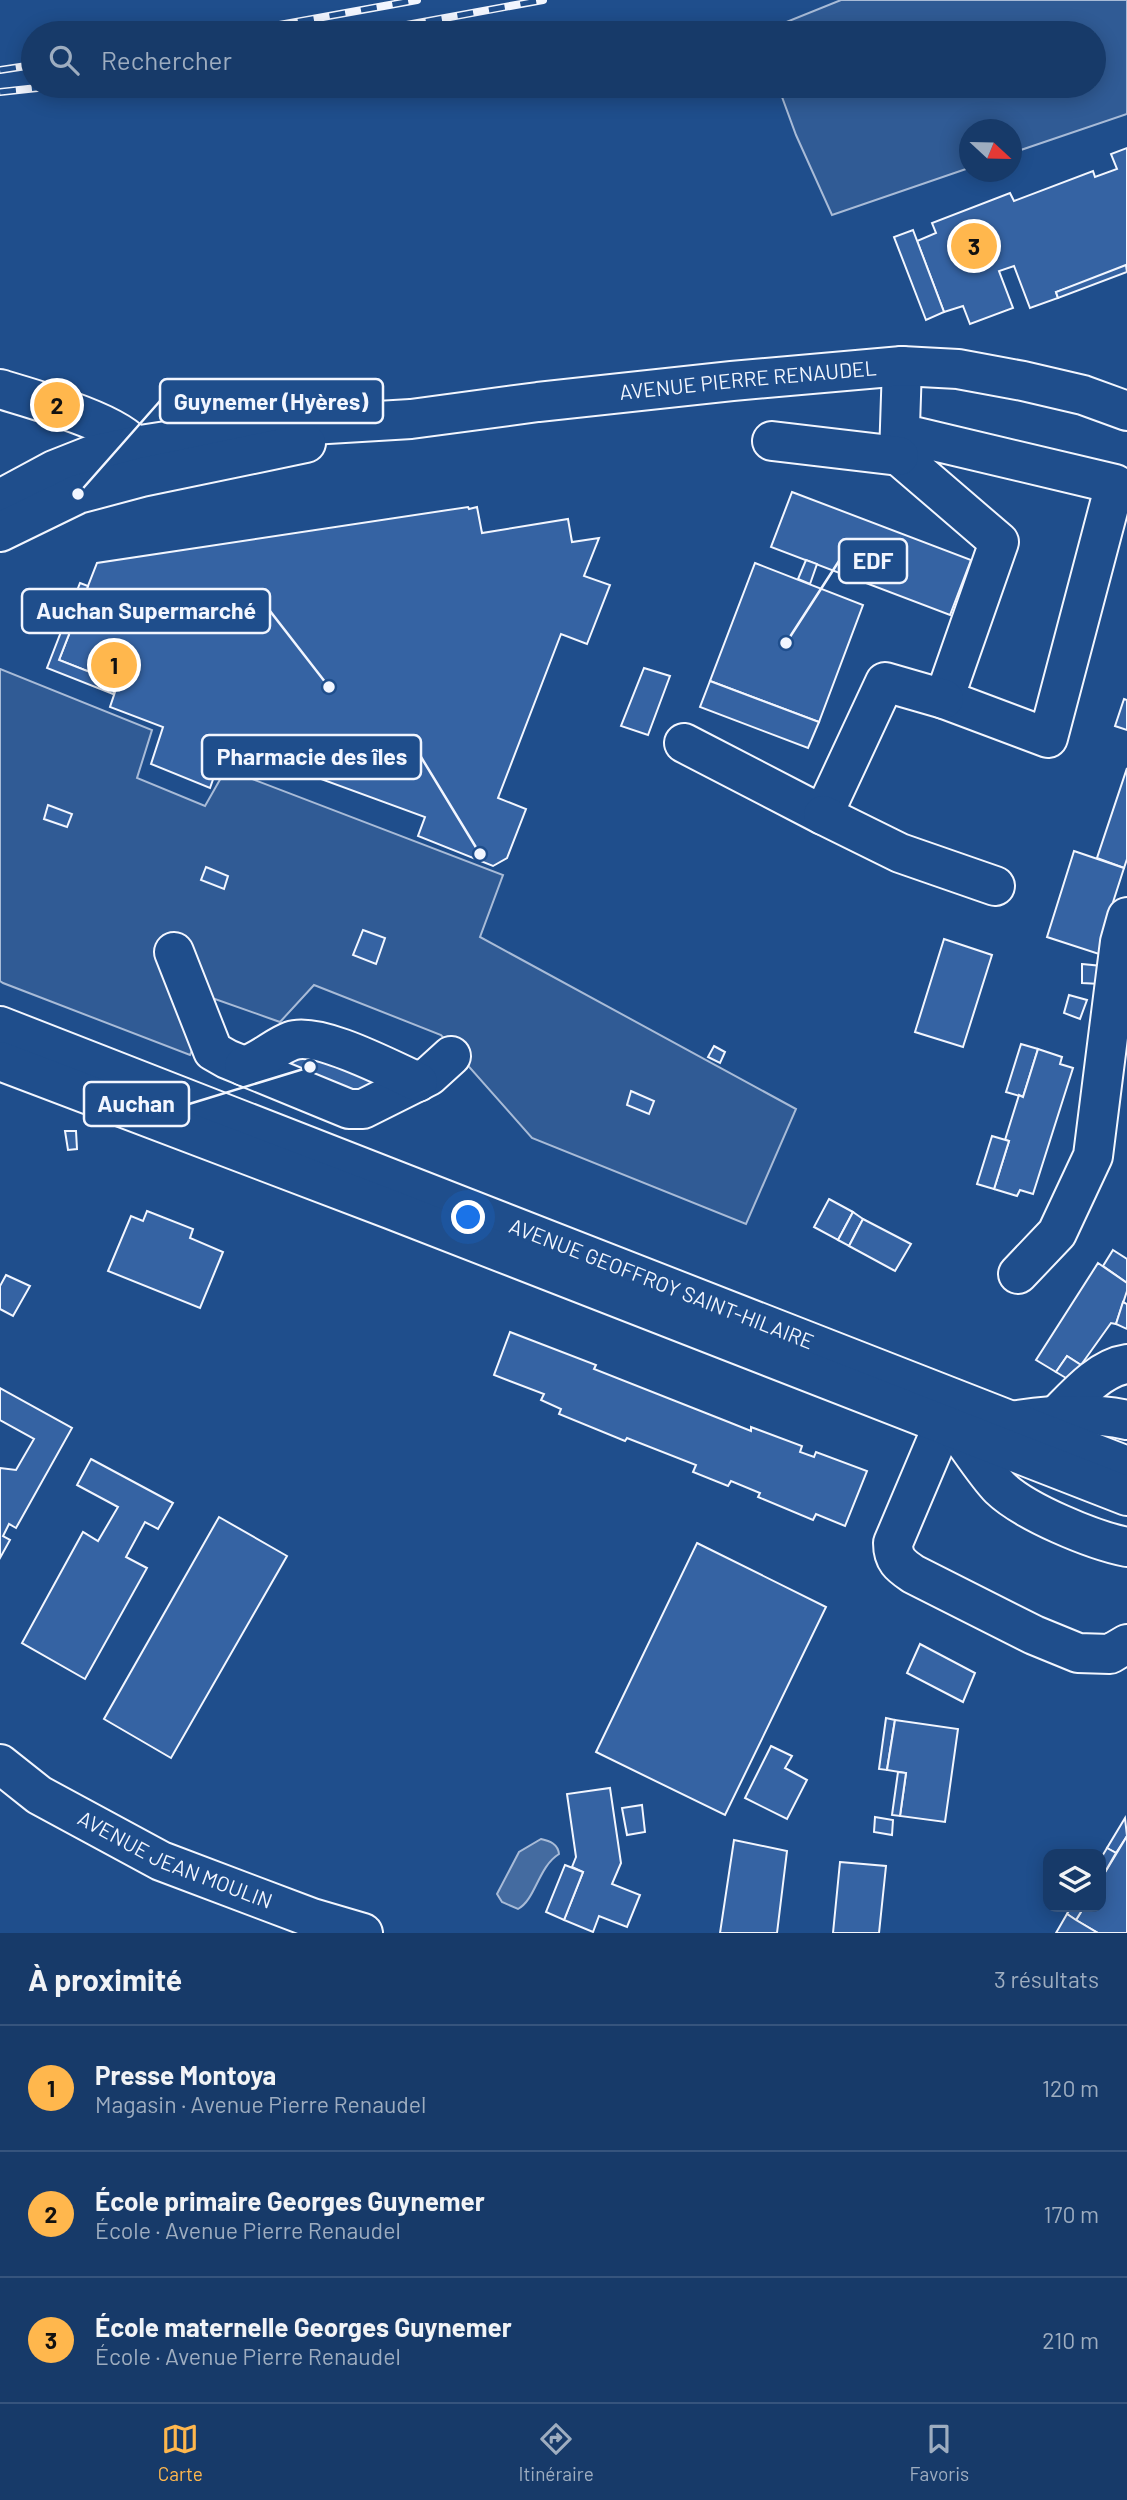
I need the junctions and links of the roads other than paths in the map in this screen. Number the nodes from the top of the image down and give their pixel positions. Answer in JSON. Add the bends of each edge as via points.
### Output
{"nodes":[{"id":1,"x":902,"y":366,"type":"junction"},
{"id":2,"x":0,"y":389,"type":"edge"},
{"id":3,"x":1083,"y":395,"type":"junction"},
{"id":4,"x":1127,"y":396,"type":"edge"},
{"id":5,"x":1127,"y":411,"type":"edge"},
{"id":6,"x":772,"y":442,"type":"dead end"},
{"id":7,"x":900,"y":445,"type":"junction"},
{"id":8,"x":138,"y":462,"type":"junction"},
{"id":9,"x":0,"y":499,"type":"edge"},
{"id":10,"x":0,"y":532,"type":"edge"},
{"id":11,"x":944,"y":699,"type":"junction"},
{"id":12,"x":684,"y":743,"type":"dead end"},
{"id":13,"x":822,"y":815,"type":"junction"},
{"id":14,"x":995,"y":886,"type":"dead end"},
{"id":15,"x":1127,"y":917,"type":"edge"},
{"id":16,"x":174,"y":952,"type":"dead end"},
{"id":17,"x":0,"y":1026,"type":"edge"},
{"id":18,"x":451,"y":1056,"type":"dead end"},
{"id":19,"x":359,"y":1057,"type":"junction"},
{"id":20,"x":0,"y":1061,"type":"edge"},
{"id":21,"x":244,"y":1066,"type":"junction"},
{"id":22,"x":418,"y":1082,"type":"junction"},
{"id":23,"x":304,"y":1091,"type":"junction"},
{"id":24,"x":1018,"y":1274,"type":"dead end"},
{"id":25,"x":1127,"y":1364,"type":"edge"},
{"id":26,"x":1127,"y":1393,"type":"edge"},
{"id":27,"x":956,"y":1415,"type":"junction"},
{"id":28,"x":1056,"y":1416,"type":"junction"},
{"id":29,"x":1127,"y":1420,"type":"edge"},
{"id":30,"x":1004,"y":1434,"type":"junction"},
{"id":31,"x":1127,"y":1466,"type":"edge"},
{"id":32,"x":1127,"y":1496,"type":"edge"},
{"id":33,"x":1127,"y":1547,"type":"edge"},
{"id":34,"x":1127,"y":1644,"type":"edge"},
{"id":35,"x":0,"y":1764,"type":"edge"},
{"id":36,"x":363,"y":1933,"type":"edge"}],
"edges":[{"from":1,"to":3,"type":"street","name":"AVENUE PIERRE RENAUDEL","via":[[958,369]]},
{"from":1,"to":7,"type":"street"},
{"from":1,"to":8,"type":"street","name":"AVENUE PIERRE RENAUDEL","via":[[411,419],[244,429]]},
{"from":2,"to":8,"type":"street","via":[[89,418],[114,431]]},
{"from":3,"to":4,"type":"street","name":"AVENUE PIERRE RENAUDEL"},
{"from":3,"to":5,"type":"street","name":"AVENUE PIERRE RENAUDEL"},
{"from":6,"to":7,"type":"street"},
{"from":7,"to":11,"type":"street","via":[[999,542]]},
{"from":7,"to":11,"type":"street","via":[[1115,484],[1048,738]]},
{"from":8,"to":9,"type":"street","name":"AVENUE PIERRE RENAUDEL","via":[[92,455]]},
{"from":8,"to":10,"type":"street","name":"AVENUE PIERRE RENAUDEL"},
{"from":11,"to":13,"type":"street","via":[[885,682]]},
{"from":12,"to":13,"type":"street"},
{"from":13,"to":14,"type":"street","via":[[900,853]]},
{"from":15,"to":24,"type":"street","via":[[1093,1156],[1057,1233]]},
{"from":16,"to":21,"type":"street","via":[[213,1051]]},
{"from":17,"to":27,"type":"street","name":"AVENUE GEOFFROY SAINT-HILAIRE"},
{"from":18,"to":22,"type":"street"},
{"from":19,"to":21,"type":"street","via":[[304,1038]]},
{"from":19,"to":22,"type":"street"},
{"from":19,"to":23,"type":"street"},
{"from":20,"to":27,"type":"street","name":"AVENUE GEOFFROY SAINT-HILAIRE"},
{"from":21,"to":23,"type":"street"},
{"from":22,"to":23,"type":"street","via":[[363,1109],[349,1109]]},
{"from":25,"to":28,"type":"street","via":[[1116,1366],[1084,1388]]},
{"from":26,"to":28,"type":"street"},
{"from":27,"to":30,"type":"street","name":"AVENUE GEOFFROY SAINT-HILAIRE"},
{"from":27,"to":33,"type":"street","via":[[997,1486],[1021,1505]]},
{"from":27,"to":34,"type":"street","via":[[892,1543],[898,1563],[973,1605],[1078,1653],[1110,1654]]},
{"from":28,"to":29,"type":"street"},
{"from":28,"to":30,"type":"street"},
{"from":30,"to":31,"type":"street","name":"AVENUE GEOFFROY SAINT-HILAIRE"},
{"from":30,"to":32,"type":"street","name":"AVENUE GEOFFROY SAINT-HILAIRE"},
{"from":35,"to":36,"type":"street","name":"AVENUE JEAN MOULIN","via":[[38,1795],[161,1860]]}]}
